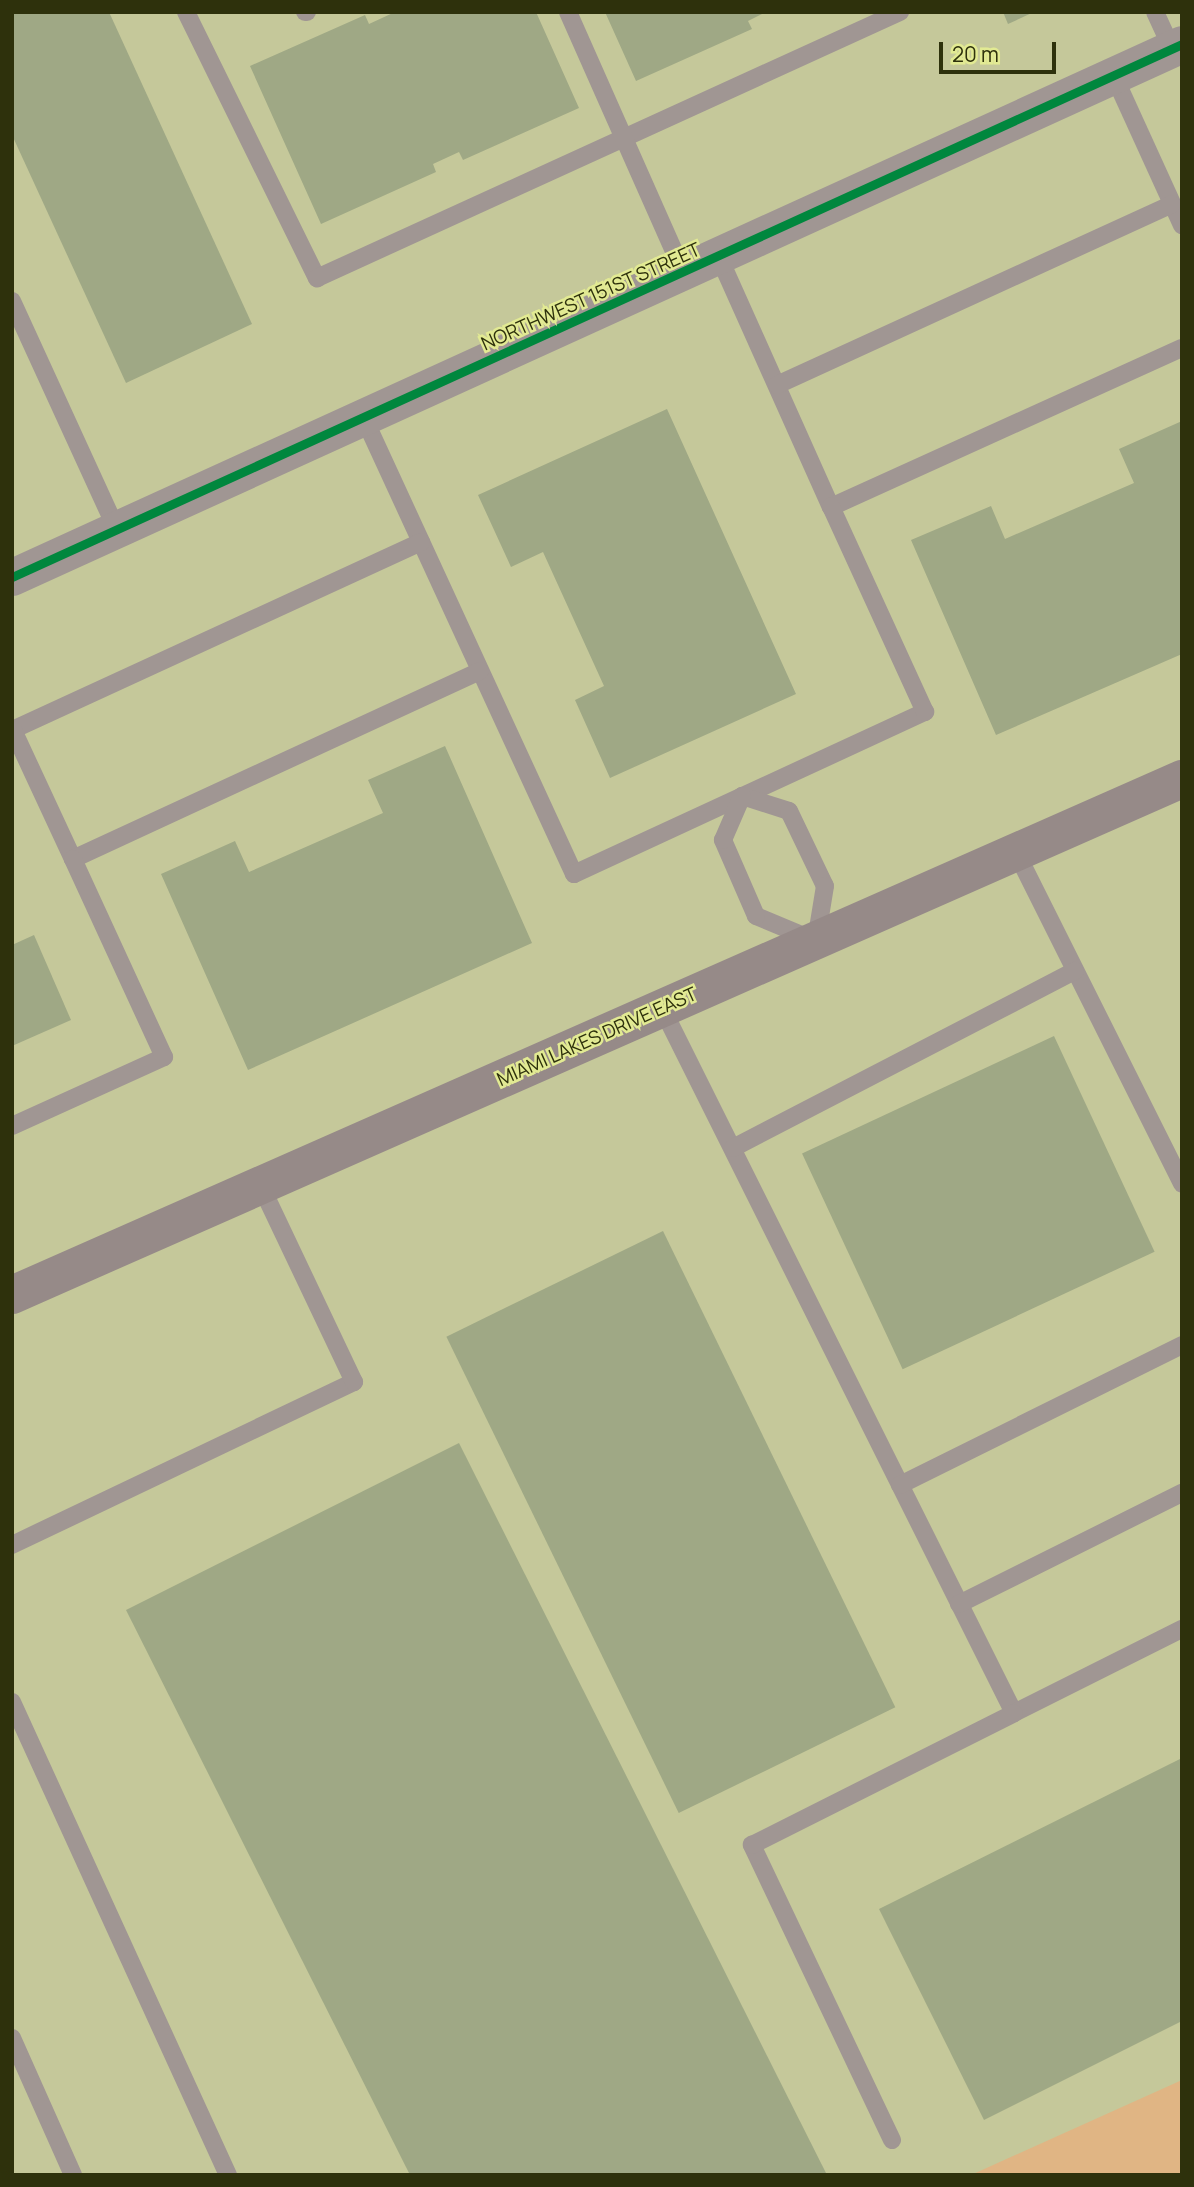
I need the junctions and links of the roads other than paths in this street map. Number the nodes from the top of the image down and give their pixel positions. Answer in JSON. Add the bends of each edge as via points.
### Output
{"nodes":[{"id":1,"x":186,"y":12,"type":"edge"},
{"id":2,"x":568,"y":12,"type":"edge"},
{"id":3,"x":900,"y":12,"type":"edge"},
{"id":4,"x":1156,"y":12,"type":"edge"},
{"id":5,"x":1177,"y":46,"type":"edge"},
{"id":6,"x":1114,"y":76,"type":"junction"},
{"id":7,"x":624,"y":138,"type":"junction"},
{"id":8,"x":1172,"y":204,"type":"junction"},
{"id":9,"x":1182,"y":225,"type":"edge"},
{"id":10,"x":719,"y":257,"type":"junction"},
{"id":11,"x":684,"y":274,"type":"junction"},
{"id":12,"x":12,"y":302,"type":"edge"},
{"id":13,"x":1182,"y":348,"type":"edge"},
{"id":14,"x":776,"y":385,"type":"junction"},
{"id":15,"x":364,"y":418,"type":"junction"},
{"id":16,"x":831,"y":507,"type":"junction"},
{"id":17,"x":117,"y":530,"type":"junction"},
{"id":18,"x":421,"y":542,"type":"junction"},
{"id":19,"x":12,"y":577,"type":"edge"},
{"id":20,"x":480,"y":671,"type":"junction"},
{"id":21,"x":1182,"y":779,"type":"edge"},
{"id":22,"x":742,"y":796,"type":"junction"},
{"id":23,"x":1016,"y":852,"type":"junction"},
{"id":24,"x":73,"y":859,"type":"junction"},
{"id":25,"x":816,"y":940,"type":"junction"},
{"id":26,"x":1075,"y":971,"type":"junction"},
{"id":27,"x":662,"y":1008,"type":"junction"},
{"id":28,"x":12,"y":1126,"type":"edge"},
{"id":29,"x":733,"y":1148,"type":"junction"},
{"id":30,"x":1182,"y":1184,"type":"edge"},
{"id":31,"x":261,"y":1186,"type":"junction"},
{"id":32,"x":12,"y":1295,"type":"edge"},
{"id":33,"x":1182,"y":1345,"type":"edge"},
{"id":34,"x":900,"y":1485,"type":"junction"},
{"id":35,"x":1182,"y":1493,"type":"edge"},
{"id":36,"x":12,"y":1545,"type":"edge"},
{"id":37,"x":959,"y":1604,"type":"junction"},
{"id":38,"x":1182,"y":1629,"type":"edge"},
{"id":39,"x":12,"y":1702,"type":"edge"},
{"id":40,"x":1014,"y":1713,"type":"junction"},
{"id":41,"x":12,"y":2038,"type":"edge"},
{"id":42,"x":892,"y":2140,"type":"dead end"},
{"id":43,"x":73,"y":2175,"type":"edge"},
{"id":44,"x":228,"y":2175,"type":"edge"}],
"edges":[{"from":1,"to":7,"type":"lane","via":[[317,278]]},
{"from":2,"to":7,"type":"lane"},
{"from":3,"to":7,"type":"lane"},
{"from":4,"to":5,"type":"lane"},
{"from":5,"to":6,"type":"street","name":"NORTHWEST 151ST STREET"},
{"from":6,"to":8,"type":"lane"},
{"from":6,"to":10,"type":"street","name":"NORTHWEST 151ST STREET"},
{"from":7,"to":11,"type":"lane"},
{"from":8,"to":9,"type":"lane"},
{"from":8,"to":14,"type":"lane"},
{"from":10,"to":11,"type":"street","name":"NORTHWEST 151ST STREET"},
{"from":10,"to":14,"type":"lane"},
{"from":11,"to":15,"type":"street","name":"NORTHWEST 151ST STREET"},
{"from":12,"to":17,"type":"lane"},
{"from":13,"to":16,"type":"lane"},
{"from":14,"to":16,"type":"lane"},
{"from":15,"to":17,"type":"street","name":"NORTHWEST 151ST STREET"},
{"from":15,"to":18,"type":"lane"},
{"from":16,"to":22,"type":"lane","via":[[925,712]]},
{"from":17,"to":19,"type":"street","name":"NORTHWEST 151ST STREET"},
{"from":18,"to":20,"type":"lane"},
{"from":18,"to":24,"type":"lane","via":[[13,730]]},
{"from":20,"to":22,"type":"lane","via":[[574,874]]},
{"from":20,"to":24,"type":"lane"},
{"from":21,"to":23,"type":"main road","name":"MIAMI LAKES DRIVE EAST"},
{"from":22,"to":25,"type":"lane","via":[[789,811],[825,886]]},
{"from":22,"to":25,"type":"lane","via":[[723,840],[757,916]]},
{"from":23,"to":25,"type":"main road","name":"MIAMI LAKES DRIVE EAST"},
{"from":23,"to":26,"type":"lane"},
{"from":24,"to":28,"type":"lane","via":[[163,1057]]},
{"from":25,"to":27,"type":"main road","name":"MIAMI LAKES DRIVE EAST"},
{"from":26,"to":29,"type":"lane"},
{"from":26,"to":30,"type":"lane"},
{"from":27,"to":29,"type":"lane"},
{"from":27,"to":31,"type":"main road","name":"MIAMI LAKES DRIVE EAST"},
{"from":29,"to":34,"type":"lane"},
{"from":31,"to":32,"type":"main road","name":"MIAMI LAKES DRIVE EAST"},
{"from":31,"to":36,"type":"lane","via":[[354,1382]]},
{"from":33,"to":34,"type":"lane"},
{"from":34,"to":37,"type":"lane"},
{"from":35,"to":37,"type":"lane"},
{"from":37,"to":40,"type":"lane"},
{"from":38,"to":40,"type":"lane"},
{"from":39,"to":44,"type":"lane"},
{"from":40,"to":42,"type":"lane","via":[[752,1845]]},
{"from":41,"to":43,"type":"lane"}]}
